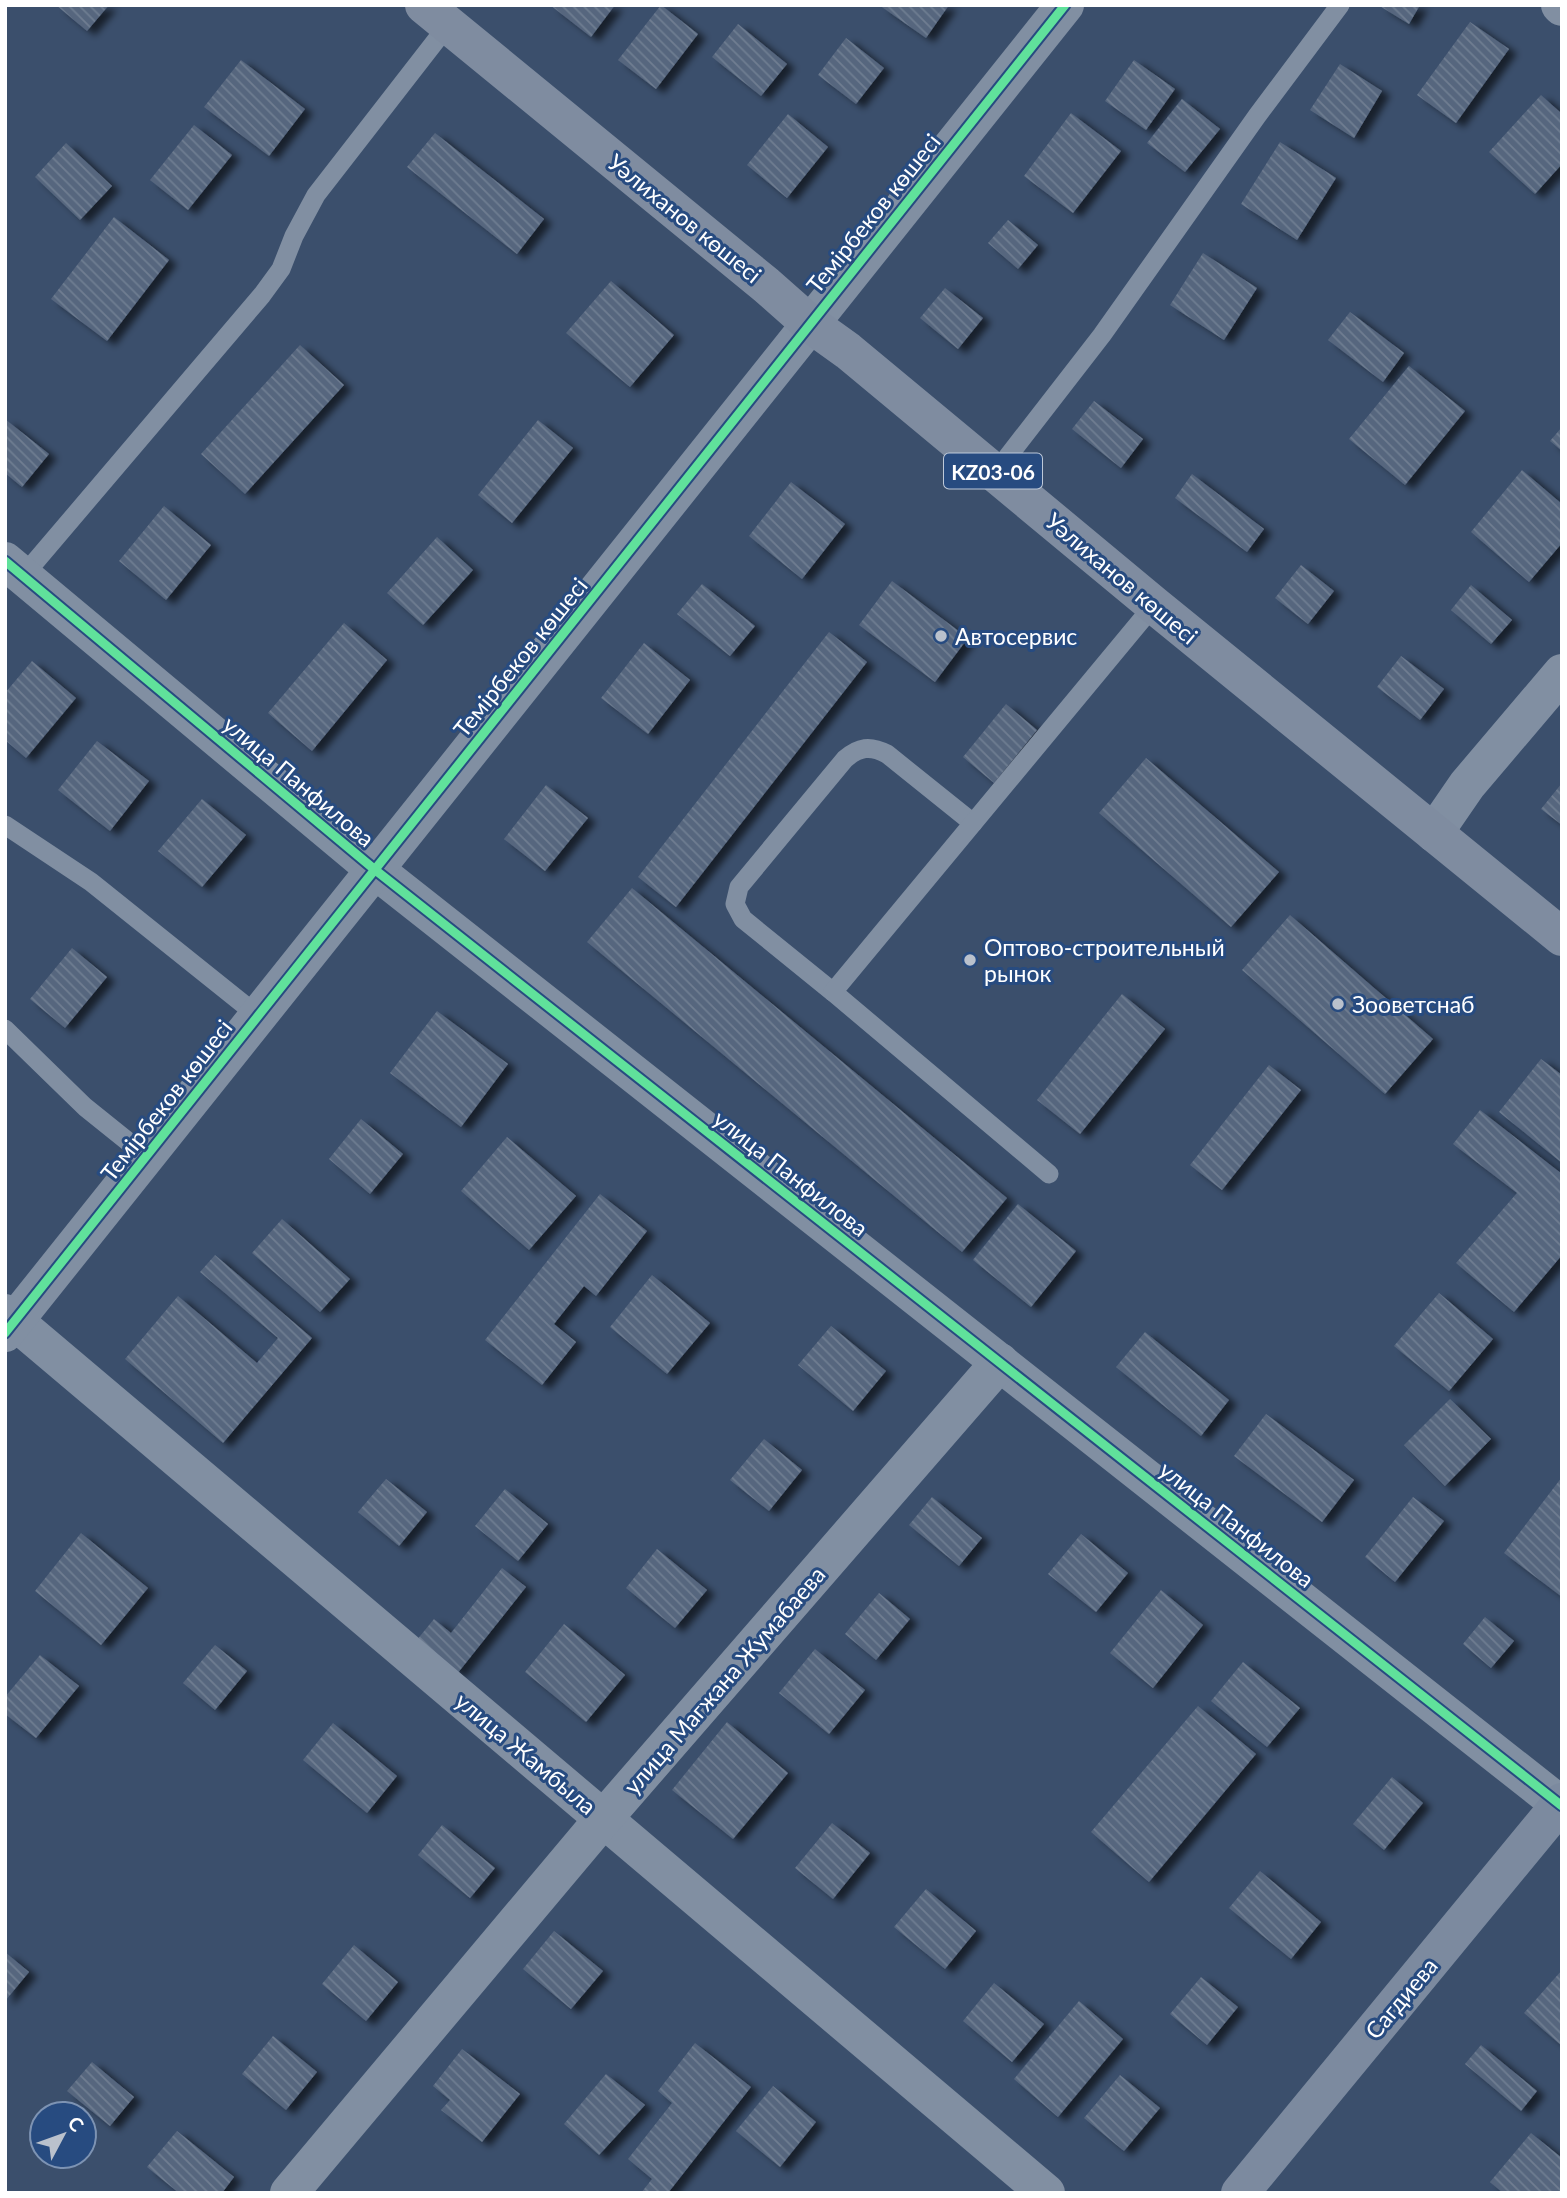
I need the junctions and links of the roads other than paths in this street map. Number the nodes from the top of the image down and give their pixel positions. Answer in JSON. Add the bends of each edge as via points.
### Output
{"nodes":[{"id":1,"x":1065,"y":5,"type":"edge"},
{"id":2,"x":1340,"y":5,"type":"edge"},
{"id":3,"x":436,"y":15,"type":"edge"},
{"id":4,"x":809,"y":323,"type":"junction"},
{"id":5,"x":995,"y":473,"type":"junction"},
{"id":6,"x":14,"y":568,"type":"edge"},
{"id":7,"x":1154,"y":605,"type":"junction"},
{"id":8,"x":1562,"y":673,"type":"edge"},
{"id":9,"x":973,"y":823,"type":"junction"},
{"id":10,"x":5,"y":825,"type":"edge"},
{"id":11,"x":1434,"y":833,"type":"junction"},
{"id":12,"x":374,"y":869,"type":"junction"},
{"id":13,"x":1562,"y":937,"type":"edge"},
{"id":14,"x":832,"y":992,"type":"junction"},
{"id":15,"x":257,"y":1015,"type":"junction"},
{"id":16,"x":5,"y":1028,"type":"edge"},
{"id":17,"x":146,"y":1156,"type":"junction"},
{"id":18,"x":1049,"y":1174,"type":"dead end"},
{"id":19,"x":9,"y":1322,"type":"edge"},
{"id":20,"x":1000,"y":1362,"type":"junction"},
{"id":21,"x":1561,"y":1804,"type":"edge"},
{"id":22,"x":604,"y":1818,"type":"junction"},
{"id":23,"x":289,"y":2193,"type":"edge"},
{"id":24,"x":1046,"y":2193,"type":"edge"},
{"id":25,"x":1240,"y":2193,"type":"edge"}],
"edges":[{"from":1,"to":4,"type":"street","name":"Темірбеков көшесі"},
{"from":2,"to":5,"type":"lane","via":[[1102,335]]},
{"from":3,"to":4,"type":"main road","name":"Уәлиханов көшесі","number":"KZ03-06"},
{"from":3,"to":6,"type":"lane","via":[[316,195],[281,269],[262,295]]},
{"from":4,"to":5,"type":"main road","name":"Уәлиханов көшесі","number":"KZ03-06"},
{"from":4,"to":12,"type":"street","name":"Темірбеков көшесі"},
{"from":5,"to":7,"type":"main road","name":"Уәлиханов көшесі","number":"KZ03-06"},
{"from":6,"to":12,"type":"street","name":"улица Панфилова"},
{"from":7,"to":9,"type":"lane"},
{"from":7,"to":11,"type":"main road","name":"Уәлиханов көшесі","number":"KZ03-06"},
{"from":8,"to":11,"type":"street"},
{"from":9,"to":14,"type":"lane"},
{"from":9,"to":14,"type":"lane","via":[[877,748],[854,751],[836,769],[739,887],[734,904],[743,919]]},
{"from":10,"to":15,"type":"lane","via":[[91,882]]},
{"from":11,"to":13,"type":"main road","name":"Уәлиханов көшесі","number":"KZ03-06"},
{"from":12,"to":15,"type":"street","name":"Темірбеков көшесі"},
{"from":12,"to":20,"type":"street","name":"улица Панфилова"},
{"from":14,"to":18,"type":"lane"},
{"from":15,"to":17,"type":"street","name":"Темірбеков көшесі"},
{"from":16,"to":17,"type":"lane","via":[[85,1107]]},
{"from":17,"to":19,"type":"street","name":"Темірбеков көшесі"},
{"from":19,"to":22,"type":"street","name":"улица Жамбыла"},
{"from":20,"to":21,"type":"street","name":"улица Панфилова"},
{"from":20,"to":22,"type":"street","name":"улица Магжана Жумабаева"},
{"from":21,"to":25,"type":"street","name":"Сагдиева"},
{"from":22,"to":23,"type":"street","name":"улица Магжана Жумабаева"},
{"from":22,"to":24,"type":"street","name":"улица Жамбыла"}]}
